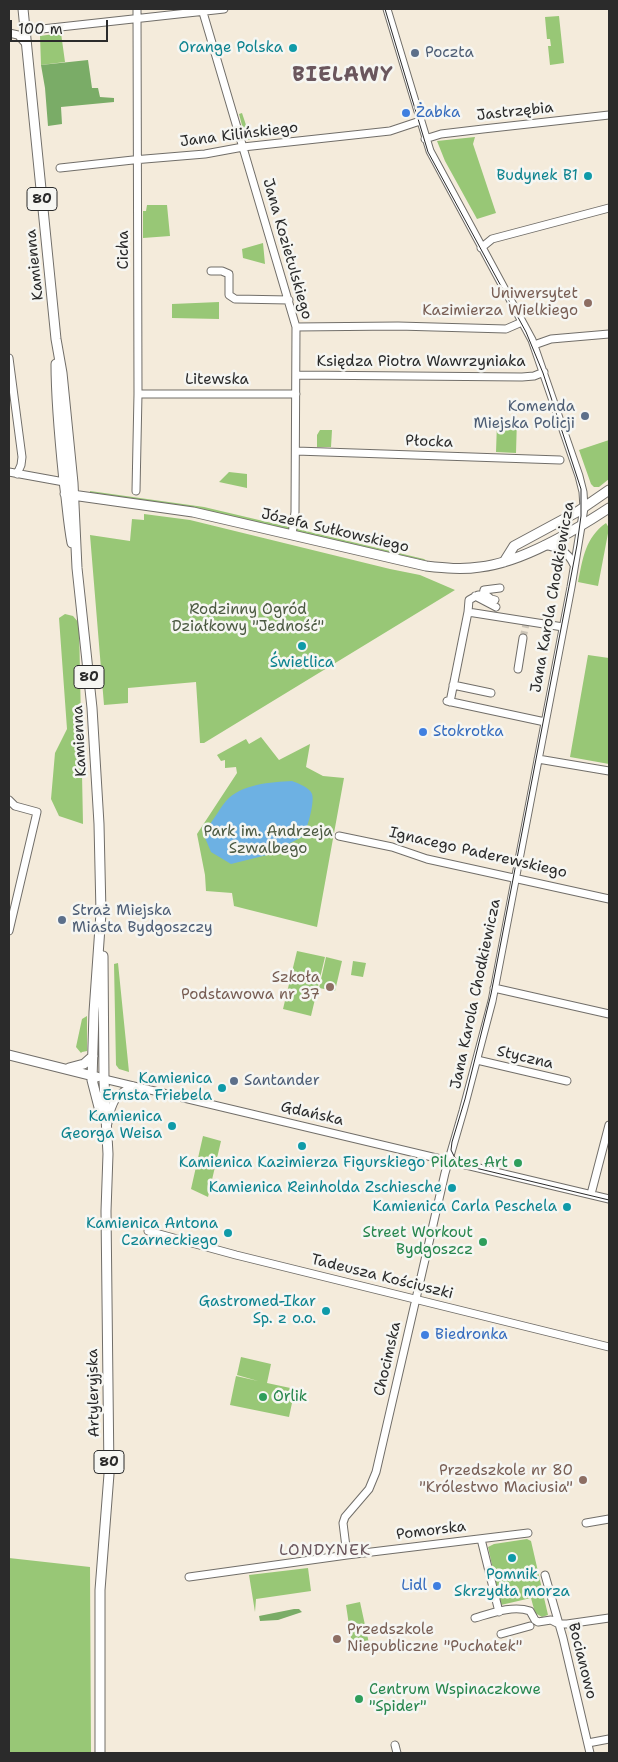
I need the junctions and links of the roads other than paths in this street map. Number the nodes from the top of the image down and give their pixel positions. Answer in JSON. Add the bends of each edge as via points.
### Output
{"nodes":[{"id":1,"x":23,"y":9,"type":"edge"},
{"id":2,"x":137,"y":9,"type":"edge"},
{"id":3,"x":224,"y":9,"type":"edge"},
{"id":4,"x":387,"y":9,"type":"edge"},
{"id":5,"x":202,"y":10,"type":"edge"},
{"id":6,"x":137,"y":18,"type":"junction"},
{"id":7,"x":42,"y":29,"type":"dead end"},
{"id":8,"x":9,"y":33,"type":"edge"},
{"id":9,"x":27,"y":46,"type":"junction"},
{"id":10,"x":609,"y":115,"type":"edge"},
{"id":11,"x":420,"y":121,"type":"junction"},
{"id":12,"x":425,"y":139,"type":"junction"},
{"id":13,"x":243,"y":147,"type":"junction"},
{"id":14,"x":137,"y":160,"type":"junction"},
{"id":15,"x":60,"y":168,"type":"dead end"},
{"id":16,"x":609,"y":208,"type":"edge"},
{"id":17,"x":481,"y":248,"type":"junction"},
{"id":18,"x":211,"y":271,"type":"dead end"},
{"id":19,"x":289,"y":300,"type":"junction"},
{"id":20,"x":522,"y":322,"type":"junction"},
{"id":21,"x":296,"y":327,"type":"junction"},
{"id":22,"x":609,"y":334,"type":"edge"},
{"id":23,"x":534,"y":345,"type":"junction"},
{"id":24,"x":9,"y":358,"type":"edge"},
{"id":25,"x":10,"y":366,"type":"edge"},
{"id":26,"x":544,"y":372,"type":"junction"},
{"id":27,"x":297,"y":375,"type":"junction"},
{"id":28,"x":138,"y":394,"type":"junction"},
{"id":29,"x":296,"y":394,"type":"junction"},
{"id":30,"x":296,"y":451,"type":"junction"},
{"id":31,"x":560,"y":460,"type":"dead end"},
{"id":32,"x":9,"y":472,"type":"edge"},
{"id":33,"x":17,"y":474,"type":"junction"},
{"id":34,"x":69,"y":482,"type":"junction"},
{"id":35,"x":609,"y":490,"type":"edge"},
{"id":36,"x":136,"y":491,"type":"dead end"},
{"id":37,"x":69,"y":494,"type":"junction"},
{"id":38,"x":584,"y":508,"type":"junction"},
{"id":39,"x":609,"y":508,"type":"edge"},
{"id":40,"x":582,"y":524,"type":"junction"},
{"id":41,"x":292,"y":535,"type":"junction"},
{"id":42,"x":544,"y":544,"type":"junction"},
{"id":43,"x":504,"y":562,"type":"junction"},
{"id":44,"x":574,"y":565,"type":"junction"},
{"id":45,"x":500,"y":588,"type":"dead end"},
{"id":46,"x":484,"y":595,"type":"junction"},
{"id":47,"x":475,"y":596,"type":"junction"},
{"id":48,"x":468,"y":612,"type":"junction"},
{"id":49,"x":563,"y":627,"type":"junction"},
{"id":50,"x":523,"y":638,"type":"tunnel mouth"},
{"id":51,"x":518,"y":669,"type":"dead end"},
{"id":52,"x":453,"y":684,"type":"junction"},
{"id":53,"x":491,"y":693,"type":"dead end"},
{"id":54,"x":545,"y":722,"type":"junction"},
{"id":55,"x":538,"y":759,"type":"junction"},
{"id":56,"x":609,"y":771,"type":"edge"},
{"id":57,"x":9,"y":800,"type":"edge"},
{"id":58,"x":339,"y":836,"type":"dead end"},
{"id":59,"x":515,"y":877,"type":"junction"},
{"id":60,"x":609,"y":899,"type":"edge"},
{"id":61,"x":101,"y":913,"type":"junction"},
{"id":62,"x":10,"y":919,"type":"edge"},
{"id":63,"x":9,"y":931,"type":"edge"},
{"id":64,"x":494,"y":988,"type":"junction"},
{"id":65,"x":609,"y":1014,"type":"edge"},
{"id":66,"x":9,"y":1055,"type":"edge"},
{"id":67,"x":93,"y":1056,"type":"junction"},
{"id":68,"x":476,"y":1060,"type":"junction"},
{"id":69,"x":67,"y":1069,"type":"junction"},
{"id":70,"x":92,"y":1076,"type":"junction"},
{"id":71,"x":547,"y":1077,"type":"junction"},
{"id":72,"x":104,"y":1079,"type":"junction"},
{"id":73,"x":567,"y":1081,"type":"dead end"},
{"id":74,"x":134,"y":1086,"type":"junction"},
{"id":75,"x":545,"y":1086,"type":"dead end"},
{"id":76,"x":107,"y":1123,"type":"junction"},
{"id":77,"x":609,"y":1126,"type":"edge"},
{"id":78,"x":448,"y":1160,"type":"junction"},
{"id":79,"x":591,"y":1194,"type":"junction"},
{"id":80,"x":609,"y":1199,"type":"edge"},
{"id":81,"x":148,"y":1231,"type":"dead end"},
{"id":82,"x":416,"y":1300,"type":"junction"},
{"id":83,"x":609,"y":1347,"type":"edge"},
{"id":84,"x":609,"y":1520,"type":"edge"},
{"id":85,"x":586,"y":1523,"type":"dead end"},
{"id":86,"x":528,"y":1533,"type":"dead end"},
{"id":87,"x":481,"y":1539,"type":"junction"},
{"id":88,"x":347,"y":1555,"type":"junction"},
{"id":89,"x":545,"y":1575,"type":"dead end"},
{"id":90,"x":189,"y":1577,"type":"dead end"},
{"id":91,"x":499,"y":1612,"type":"junction"},
{"id":92,"x":475,"y":1618,"type":"dead end"},
{"id":93,"x":609,"y":1618,"type":"edge"},
{"id":94,"x":559,"y":1624,"type":"junction"},
{"id":95,"x":530,"y":1626,"type":"dead end"},
{"id":96,"x":501,"y":1634,"type":"dead end"},
{"id":97,"x":609,"y":1739,"type":"edge"},
{"id":98,"x":588,"y":1742,"type":"junction"},
{"id":99,"x":395,"y":1745,"type":"dead end"},
{"id":100,"x":101,"y":1751,"type":"edge"},
{"id":101,"x":397,"y":1753,"type":"edge"},
{"id":102,"x":590,"y":1753,"type":"edge"}],
"edges":[{"from":1,"to":9,"type":"main road","name":"Kamienna","number":"80"},
{"from":2,"to":6,"type":"street","name":"Cicha"},
{"from":3,"to":5,"type":"street"},
{"from":4,"to":11,"type":"street","name":"Jana Karola Chodkiewicza"},
{"from":5,"to":6,"type":"street"},
{"from":5,"to":13,"type":"street","name":"Jana Kozietulskiego"},
{"from":6,"to":7,"type":"street"},
{"from":6,"to":14,"type":"street","name":"Cicha"},
{"from":8,"to":9,"type":"street","via":[[21,37]]},
{"from":9,"to":34,"type":"main road","name":"Kamienna","number":"80","via":[[62,374]]},
{"from":10,"to":12,"type":"street","name":"Jastrzębia","via":[[441,134]]},
{"from":11,"to":12,"type":"street","name":"Jana Karola Chodkiewicza"},
{"from":11,"to":13,"type":"street","name":"Jana Kilińskiego","via":[[390,130]]},
{"from":12,"to":17,"type":"street","name":"Jana Karola Chodkiewicza"},
{"from":13,"to":14,"type":"street","name":"Jana Kilińskiego"},
{"from":13,"to":19,"type":"street","name":"Jana Kozietulskiego"},
{"from":14,"to":15,"type":"street","name":"Jana Kilińskiego"},
{"from":14,"to":28,"type":"street","name":"Cicha"},
{"from":16,"to":17,"type":"street","via":[[492,239]]},
{"from":17,"to":20,"type":"street","name":"Jana Karola Chodkiewicza"},
{"from":18,"to":19,"type":"street","via":[[229,274],[229,295],[235,299]]},
{"from":19,"to":21,"type":"street","name":"Jana Kozietulskiego"},
{"from":20,"to":21,"type":"street","via":[[506,329]]},
{"from":20,"to":23,"type":"street","name":"Jana Karola Chodkiewicza"},
{"from":21,"to":27,"type":"street","name":"Jana Kozietulskiego"},
{"from":22,"to":23,"type":"street","via":[[556,338]]},
{"from":23,"to":26,"type":"street","name":"Jana Karola Chodkiewicza"},
{"from":24,"to":25,"type":"street"},
{"from":25,"to":33,"type":"street","via":[[22,457]]},
{"from":26,"to":27,"type":"street","name":"Księdza Piotra Wawrzyniaka","via":[[534,376]]},
{"from":26,"to":38,"type":"street","name":"Jana Karola Chodkiewicza","via":[[579,476]]},
{"from":27,"to":29,"type":"street","name":"Jana Kozietulskiego"},
{"from":28,"to":29,"type":"street","name":"Litewska"},
{"from":28,"to":36,"type":"street","name":"Cicha"},
{"from":29,"to":30,"type":"street","name":"Jana Kozietulskiego"},
{"from":30,"to":31,"type":"street","name":"Płocka"},
{"from":30,"to":41,"type":"street","name":"Jana Kozietulskiego"},
{"from":32,"to":33,"type":"street"},
{"from":33,"to":34,"type":"street"},
{"from":34,"to":37,"type":"main road","number":"80"},
{"from":35,"to":38,"type":"main road"},
{"from":37,"to":41,"type":"main road","name":"Józefa Sułkowskiego","via":[[192,512]]},
{"from":37,"to":61,"type":"main road","name":"Kamienna","number":"80","via":[[92,708]]},
{"from":38,"to":40,"type":"street","name":"Jana Karola Chodkiewicza"},
{"from":38,"to":43,"type":"main road","via":[[514,546]]},
{"from":39,"to":40,"type":"main road","name":"Józefa Sułkowskiego"},
{"from":40,"to":42,"type":"main road","name":"Józefa Sułkowskiego"},
{"from":40,"to":44,"type":"street","name":"Jana Karola Chodkiewicza"},
{"from":41,"to":43,"type":"main road","name":"Józefa Sułkowskiego","via":[[442,568],[481,567]]},
{"from":42,"to":43,"type":"main road","name":"Józefa Sułkowskiego"},
{"from":42,"to":44,"type":"street","via":[[566,551]]},
{"from":44,"to":49,"type":"street","name":"Jana Karola Chodkiewicza"},
{"from":45,"to":46,"type":"street","via":[[484,590]]},
{"from":46,"to":47,"type":"street"},
{"from":46,"to":47,"type":"street","via":[[495,603]]},
{"from":47,"to":48,"type":"street","via":[[469,600]]},
{"from":48,"to":49,"type":"street"},
{"from":48,"to":52,"type":"street"},
{"from":49,"to":54,"type":"street","name":"Jana Karola Chodkiewicza"},
{"from":50,"to":51,"type":"street"},
{"from":52,"to":53,"type":"street"},
{"from":52,"to":54,"type":"street","via":[[448,701]]},
{"from":54,"to":55,"type":"street","name":"Jana Karola Chodkiewicza"},
{"from":55,"to":56,"type":"street"},
{"from":55,"to":59,"type":"street","name":"Jana Karola Chodkiewicza"},
{"from":57,"to":62,"type":"street","via":[[15,806],[37,812]]},
{"from":58,"to":59,"type":"street","name":"Ignacego Paderewskiego"},
{"from":59,"to":60,"type":"street","name":"Ignacego Paderewskiego"},
{"from":59,"to":64,"type":"street","name":"Jana Karola Chodkiewicza"},
{"from":61,"to":67,"type":"main road","name":"Kamienna","number":"80"},
{"from":61,"to":72,"type":"main road","name":"Kamienna","number":"80"},
{"from":62,"to":63,"type":"street"},
{"from":64,"to":65,"type":"street"},
{"from":64,"to":68,"type":"street","name":"Jana Karola Chodkiewicza"},
{"from":66,"to":69,"type":"main road","name":"Gdańska"},
{"from":67,"to":69,"type":"main road","via":[[84,1064]]},
{"from":67,"to":70,"type":"main road","name":"Kamienna","number":"80"},
{"from":68,"to":71,"type":"street","name":"Styczna"},
{"from":68,"to":78,"type":"street","name":"Jana Karola Chodkiewicza"},
{"from":69,"to":70,"type":"main road","name":"Gdańska"},
{"from":70,"to":72,"type":"main road","name":"Gdańska"},
{"from":70,"to":76,"type":"main road","name":"Artyleryjska","number":"80","via":[[99,1107]]},
{"from":71,"to":73,"type":"street","name":"Styczna"},
{"from":71,"to":75,"type":"street"},
{"from":72,"to":74,"type":"street","name":"Gdańska"},
{"from":72,"to":76,"type":"main road","name":"Artyleryjska","number":"80"},
{"from":74,"to":76,"type":"street","via":[[114,1100]]},
{"from":74,"to":78,"type":"street","name":"Gdańska"},
{"from":76,"to":100,"type":"main road","name":"Artyleryjska","number":"80","via":[[109,1474],[100,1590]]},
{"from":77,"to":79,"type":"street"},
{"from":78,"to":79,"type":"street","name":"Gdańska"},
{"from":78,"to":82,"type":"street","name":"Chocimska"},
{"from":79,"to":80,"type":"street","name":"Gdańska"},
{"from":81,"to":82,"type":"street","name":"Tadeusza Kościuszki"},
{"from":82,"to":83,"type":"street","name":"Tadeusza Kościuszki"},
{"from":82,"to":88,"type":"street","name":"Chocimska","via":[[376,1472],[369,1489],[350,1509],[343,1523]]},
{"from":84,"to":85,"type":"street"},
{"from":86,"to":87,"type":"street","name":"Pomorska"},
{"from":87,"to":88,"type":"street","name":"Pomorska"},
{"from":87,"to":91,"type":"street"},
{"from":88,"to":90,"type":"street","name":"Pomorska"},
{"from":89,"to":94,"type":"street","name":"Bocianowo"},
{"from":91,"to":92,"type":"street"},
{"from":91,"to":94,"type":"street","via":[[522,1608],[530,1611],[538,1622],[551,1620]]},
{"from":93,"to":94,"type":"street"},
{"from":94,"to":98,"type":"street","name":"Bocianowo"},
{"from":95,"to":96,"type":"street"},
{"from":97,"to":98,"type":"street"},
{"from":98,"to":102,"type":"street","name":"Bocianowo"},
{"from":99,"to":101,"type":"street"}]}
